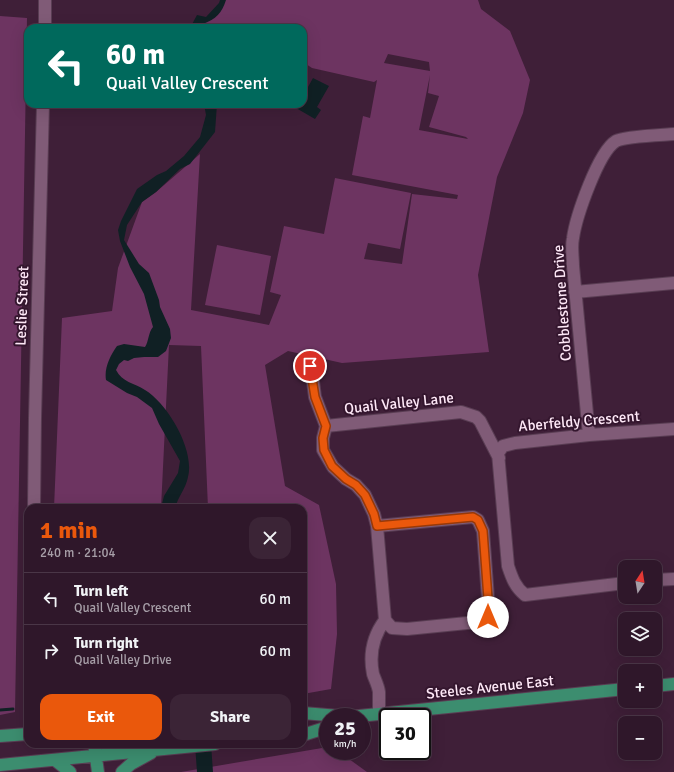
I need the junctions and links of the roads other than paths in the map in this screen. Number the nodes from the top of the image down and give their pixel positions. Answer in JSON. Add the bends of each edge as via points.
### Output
{"nodes":[{"id":1,"x":46,"y":0,"type":"edge"},
{"id":2,"x":45,"y":24,"type":"edge"},
{"id":3,"x":43,"y":108,"type":"edge"},
{"id":4,"x":674,"y":134,"type":"edge"},
{"id":5,"x":674,"y":283,"type":"edge"},
{"id":6,"x":575,"y":292,"type":"junction"},
{"id":7,"x":310,"y":366,"type":"dead end"},
{"id":8,"x":326,"y":426,"type":"junction"},
{"id":9,"x":674,"y":429,"type":"edge"},
{"id":10,"x":589,"y":435,"type":"junction"},
{"id":11,"x":499,"y":458,"type":"junction"},
{"id":12,"x":34,"y":504,"type":"edge"},
{"id":13,"x":377,"y":526,"type":"junction"},
{"id":14,"x":674,"y":579,"type":"edge"},
{"id":15,"x":662,"y":580,"type":"edge"},
{"id":16,"x":618,"y":584,"type":"edge"},
{"id":17,"x":384,"y":620,"type":"junction"},
{"id":18,"x":674,"y":684,"type":"edge"},
{"id":19,"x":662,"y":685,"type":"edge"},
{"id":20,"x":618,"y":690,"type":"edge"},
{"id":21,"x":379,"y":708,"type":"edge"},
{"id":22,"x":431,"y":709,"type":"edge"},
{"id":23,"x":307,"y":713,"type":"edge"},
{"id":24,"x":319,"y":714,"type":"edge"},
{"id":25,"x":379,"y":714,"type":"edge"},
{"id":26,"x":371,"y":715,"type":"edge"},
{"id":27,"x":319,"y":730,"type":"edge"},
{"id":28,"x":24,"y":734,"type":"edge"},
{"id":29,"x":307,"y":734,"type":"edge"},
{"id":30,"x":0,"y":736,"type":"edge"},
{"id":31,"x":175,"y":748,"type":"edge"},
{"id":32,"x":95,"y":750,"type":"edge"},
{"id":33,"x":155,"y":750,"type":"junction"},
{"id":34,"x":55,"y":760,"type":"junction"},
{"id":35,"x":0,"y":765,"type":"edge"},
{"id":36,"x":70,"y":772,"type":"edge"},
{"id":37,"x":98,"y":772,"type":"edge"},
{"id":38,"x":122,"y":772,"type":"edge"}],
"edges":[{"from":1,"to":2,"type":"street"},
{"from":3,"to":12,"type":"street","name":"Leslie Street"},
{"from":4,"to":6,"type":"street","name":"Cobblestone Drive","via":[[617,141],[608,149],[587,190],[572,240]]},
{"from":5,"to":6,"type":"street"},
{"from":6,"to":10,"type":"street","name":"Cobblestone Drive"},
{"from":7,"to":8,"type":"street","via":[[315,397]]},
{"from":8,"to":11,"type":"street","name":"Quail Valley Lane","via":[[461,412],[480,421]]},
{"from":8,"to":13,"type":"street","via":[[324,450],[332,466],[365,495]]},
{"from":9,"to":10,"type":"street","name":"Aberfeldy Crescent"},
{"from":10,"to":11,"type":"street","name":"Aberfeldy Crescent","via":[[503,446],[498,453]]},
{"from":11,"to":16,"type":"street","via":[[508,566],[518,590],[525,595]]},
{"from":13,"to":17,"type":"street"},
{"from":13,"to":17,"type":"street","via":[[473,517],[478,520],[483,531],[485,551],[489,612],[487,621],[407,629],[392,628]]},
{"from":14,"to":15,"type":"street"},
{"from":17,"to":21,"type":"street","via":[[377,630],[372,646]]},
{"from":18,"to":19,"type":"main road"},
{"from":20,"to":22,"type":"main road","name":"Steeles Avenue East"},
{"from":23,"to":24,"type":"main road","name":"Steeles Avenue East"},
{"from":25,"to":26,"type":"main road","name":"Steeles Avenue East"},
{"from":27,"to":29,"type":"main road"},
{"from":28,"to":30,"type":"main road"},
{"from":31,"to":33,"type":"main road"},
{"from":32,"to":33,"type":"main road"},
{"from":32,"to":34,"type":"main road"},
{"from":32,"to":37,"type":"main road"},
{"from":33,"to":38,"type":"main road"},
{"from":34,"to":35,"type":"main road"},
{"from":34,"to":36,"type":"main road"}]}
